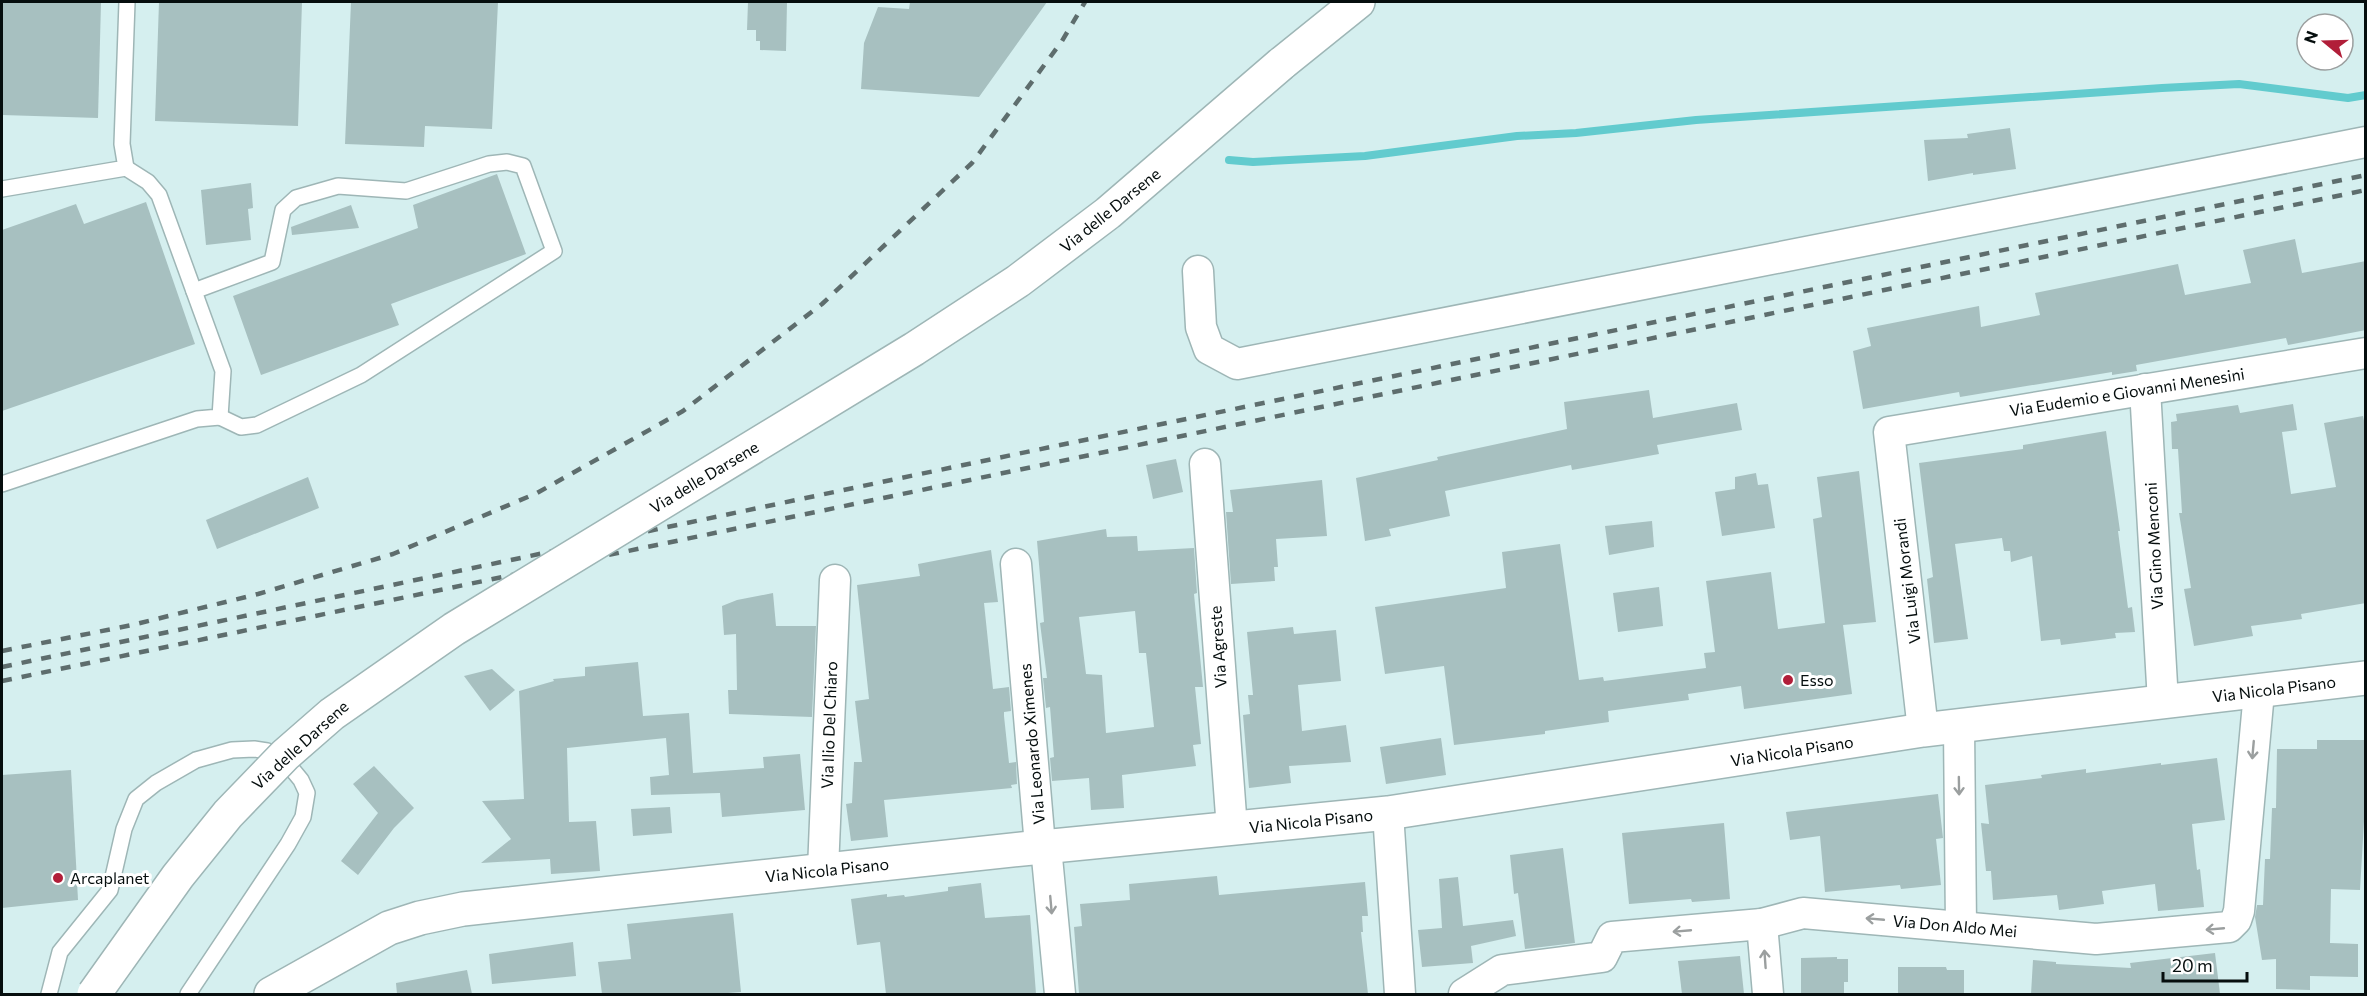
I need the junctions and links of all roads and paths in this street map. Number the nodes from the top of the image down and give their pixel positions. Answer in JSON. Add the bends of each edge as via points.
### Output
{"nodes":[{"id":1,"x":127,"y":2,"type":"edge"},
{"id":2,"x":1358,"y":2,"type":"edge"},
{"id":3,"x":2366,"y":142,"type":"edge"},
{"id":4,"x":126,"y":168,"type":"junction"},
{"id":5,"x":2,"y":189,"type":"edge"},
{"id":6,"x":1198,"y":271,"type":"dead end"},
{"id":7,"x":194,"y":291,"type":"junction"},
{"id":8,"x":2366,"y":353,"type":"edge"},
{"id":9,"x":2145,"y":389,"type":"junction"},
{"id":10,"x":220,"y":417,"type":"junction"},
{"id":11,"x":1889,"y":432,"type":"joint"},
{"id":12,"x":1205,"y":464,"type":"dead end"},
{"id":13,"x":2,"y":484,"type":"edge"},
{"id":14,"x":1016,"y":564,"type":"dead end"},
{"id":15,"x":835,"y":580,"type":"dead end"},
{"id":16,"x":2366,"y":678,"type":"edge"},
{"id":17,"x":2259,"y":692,"type":"junction"},
{"id":18,"x":2163,"y":702,"type":"junction"},
{"id":19,"x":1959,"y":727,"type":"junction"},
{"id":20,"x":1923,"y":730,"type":"junction"},
{"id":21,"x":1388,"y":813,"type":"junction"},
{"id":22,"x":1232,"y":829,"type":"junction"},
{"id":23,"x":1046,"y":847,"type":"junction"},
{"id":24,"x":823,"y":870,"type":"junction"},
{"id":25,"x":1762,"y":924,"type":"junction"},
{"id":26,"x":1961,"y":926,"type":"junction"},
{"id":27,"x":49,"y":994,"type":"edge"},
{"id":28,"x":94,"y":994,"type":"edge"},
{"id":29,"x":188,"y":994,"type":"edge"},
{"id":30,"x":271,"y":994,"type":"edge"},
{"id":31,"x":1060,"y":994,"type":"edge"},
{"id":32,"x":1400,"y":994,"type":"edge"},
{"id":33,"x":1464,"y":994,"type":"edge"},
{"id":34,"x":1768,"y":994,"type":"edge"}],
"edges":[{"from":1,"to":4,"type":"lane","via":[[122,144]]},
{"from":2,"to":28,"type":"street","name":"Via delle Darsene","bridge":true,"via":[[1108,213],[1018,281],[914,349],[454,629],[332,714],[285,755],[228,814],[178,876]]},
{"from":3,"to":6,"type":"street","via":[[1237,364],[1209,349],[1201,327]]},
{"from":4,"to":5,"type":"lane"},
{"from":4,"to":7,"type":"lane","via":[[148,182],[159,195]]},
{"from":7,"to":10,"type":"lane","via":[[223,371]]},
{"from":7,"to":10,"type":"lane","via":[[272,262],[283,210],[296,198],[338,186],[406,191],[489,164],[507,162],[523,166],[554,251],[361,375],[257,425],[241,427]]},
{"from":8,"to":9,"type":"street","name":"Via Eudemio e Giovanni Menesini"},
{"from":9,"to":11,"type":"street","name":"Via Eudemio e Giovanni Menesini"},
{"from":9,"to":18,"type":"street","name":"Via Gino Menconi"},
{"from":10,"to":13,"type":"lane","via":[[197,419]]},
{"from":11,"to":20,"type":"street","name":"Via Luigi Morandi"},
{"from":12,"to":22,"type":"street","name":"Via Agreste"},
{"from":14,"to":23,"type":"street","name":"Via Leonardo Ximenes","via":[[1039,834]]},
{"from":15,"to":24,"type":"street","name":"Via Ilio Del Chiaro"},
{"from":16,"to":17,"type":"street","name":"Via Nicola Pisano"},
{"from":17,"to":18,"type":"street","name":"Via Nicola Pisano"},
{"from":17,"to":26,"type":"street","name":"Via Don Aldo Mei","one_way":true,"via":[[2239,910],[2229,927],[2096,939]]},
{"from":18,"to":19,"type":"street","name":"Via Nicola Pisano"},
{"from":19,"to":20,"type":"street","name":"Via Nicola Pisano"},
{"from":19,"to":26,"type":"street","one_way":true},
{"from":20,"to":21,"type":"street","name":"Via Nicola Pisano"},
{"from":21,"to":22,"type":"street","name":"Via Nicola Pisano"},
{"from":21,"to":32,"type":"street"},
{"from":22,"to":23,"type":"street","name":"Via Nicola Pisano"},
{"from":23,"to":24,"type":"street","name":"Via Nicola Pisano"},
{"from":23,"to":31,"type":"street","name":"Via Leonardo Ximenes","one_way":true},
{"from":24,"to":30,"type":"street","name":"Via Nicola Pisano","via":[[434,914],[389,928]]},
{"from":26,"to":25,"type":"street","name":"Via Don Aldo Mei","one_way":true,"via":[[1803,913]]},
{"from":25,"to":33,"type":"street","name":"Via Don Aldo Mei","one_way":true,"via":[[1612,937],[1602,957],[1502,970]]},
{"from":34,"to":25,"type":"street","one_way":true},
{"from":27,"to":29,"type":"lane","via":[[60,952],[110,890],[124,829],[136,798],[196,760],[232,750],[267,751],[287,763],[301,780],[307,793],[303,817]]}]}
